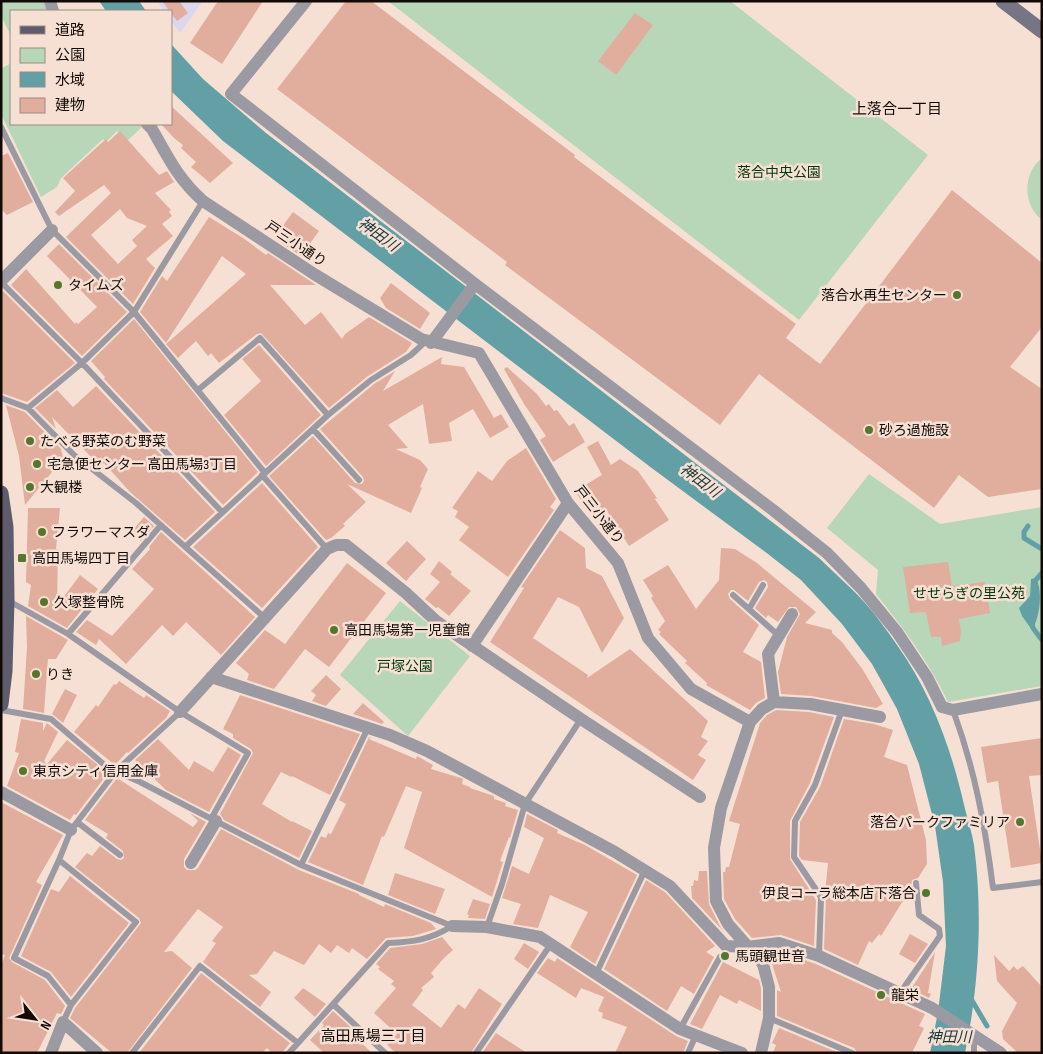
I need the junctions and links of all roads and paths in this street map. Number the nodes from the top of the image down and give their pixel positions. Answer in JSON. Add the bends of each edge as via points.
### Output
{"nodes":[{"id":1,"x":306,"y":1,"type":"edge"},
{"id":2,"x":1003,"y":1,"type":"edge"},
{"id":3,"x":1042,"y":31,"type":"edge"},
{"id":4,"x":148,"y":125,"type":"edge"},
{"id":5,"x":1,"y":127,"type":"edge"},
{"id":6,"x":203,"y":200,"type":"junction"},
{"id":7,"x":52,"y":230,"type":"junction"},
{"id":8,"x":1,"y":281,"type":"edge"},
{"id":9,"x":473,"y":288,"type":"junction"},
{"id":10,"x":134,"y":312,"type":"junction"},
{"id":11,"x":429,"y":342,"type":"junction"},
{"id":12,"x":82,"y":363,"type":"junction"},
{"id":13,"x":198,"y":390,"type":"junction"},
{"id":14,"x":1,"y":398,"type":"edge"},
{"id":15,"x":28,"y":408,"type":"junction"},
{"id":16,"x":328,"y":415,"type":"junction"},
{"id":17,"x":313,"y":429,"type":"junction"},
{"id":18,"x":263,"y":474,"type":"junction"},
{"id":19,"x":358,"y":480,"type":"dead end"},
{"id":20,"x":1,"y":493,"type":"edge"},
{"id":21,"x":568,"y":503,"type":"junction"},
{"id":22,"x":222,"y":512,"type":"junction"},
{"id":23,"x":161,"y":525,"type":"junction"},
{"id":24,"x":185,"y":547,"type":"junction"},
{"id":25,"x":327,"y":549,"type":"junction"},
{"id":26,"x":4,"y":580,"type":"edge"},
{"id":27,"x":763,"y":586,"type":"dead end"},
{"id":28,"x":733,"y":596,"type":"dead end"},
{"id":29,"x":7,"y":600,"type":"junction"},
{"id":30,"x":748,"y":609,"type":"junction"},
{"id":31,"x":792,"y":614,"type":"dead end"},
{"id":32,"x":265,"y":618,"type":"junction"},
{"id":33,"x":68,"y":634,"type":"junction"},
{"id":34,"x":778,"y":635,"type":"junction"},
{"id":35,"x":472,"y":646,"type":"junction"},
{"id":36,"x":211,"y":677,"type":"junction"},
{"id":37,"x":1042,"y":694,"type":"edge"},
{"id":38,"x":774,"y":702,"type":"junction"},
{"id":39,"x":1,"y":703,"type":"edge"},
{"id":40,"x":842,"y":709,"type":"junction"},
{"id":41,"x":953,"y":710,"type":"junction"},
{"id":42,"x":180,"y":712,"type":"junction"},
{"id":43,"x":880,"y":717,"type":"dead end"},
{"id":44,"x":580,"y":719,"type":"junction"},
{"id":45,"x":750,"y":722,"type":"junction"},
{"id":46,"x":368,"y":728,"type":"junction"},
{"id":47,"x":116,"y":772,"type":"junction"},
{"id":48,"x":1,"y":792,"type":"edge"},
{"id":49,"x":700,"y":797,"type":"dead end"},
{"id":50,"x":525,"y":804,"type":"junction"},
{"id":51,"x":213,"y":820,"type":"junction"},
{"id":52,"x":74,"y":826,"type":"junction"},
{"id":53,"x":120,"y":855,"type":"dead end"},
{"id":54,"x":59,"y":860,"type":"junction"},
{"id":55,"x":191,"y":863,"type":"dead end"},
{"id":56,"x":301,"y":865,"type":"junction"},
{"id":57,"x":645,"y":870,"type":"junction"},
{"id":58,"x":1042,"y":882,"type":"edge"},
{"id":59,"x":916,"y":883,"type":"dead end"},
{"id":60,"x":452,"y":926,"type":"junction"},
{"id":61,"x":487,"y":927,"type":"junction"},
{"id":62,"x":551,"y":944,"type":"junction"},
{"id":63,"x":747,"y":946,"type":"junction"},
{"id":64,"x":820,"y":956,"type":"junction"},
{"id":65,"x":720,"y":957,"type":"dead end"},
{"id":66,"x":596,"y":974,"type":"junction"},
{"id":67,"x":900,"y":993,"type":"junction"},
{"id":68,"x":71,"y":1005,"type":"junction"},
{"id":69,"x":334,"y":1005,"type":"junction"},
{"id":70,"x":769,"y":1018,"type":"junction"},
{"id":71,"x":63,"y":1022,"type":"junction"},
{"id":72,"x":680,"y":1028,"type":"junction"},
{"id":73,"x":972,"y":1033,"type":"junction"},
{"id":74,"x":696,"y":1036,"type":"junction"},
{"id":75,"x":298,"y":1044,"type":"junction"},
{"id":76,"x":1000,"y":1052,"type":"edge"},
{"id":77,"x":51,"y":1053,"type":"edge"},
{"id":78,"x":97,"y":1053,"type":"edge"},
{"id":79,"x":132,"y":1053,"type":"edge"},
{"id":80,"x":289,"y":1053,"type":"edge"},
{"id":81,"x":385,"y":1053,"type":"edge"},
{"id":82,"x":476,"y":1053,"type":"edge"},
{"id":83,"x":688,"y":1053,"type":"edge"},
{"id":84,"x":742,"y":1053,"type":"edge"},
{"id":85,"x":761,"y":1053,"type":"edge"},
{"id":86,"x":852,"y":1053,"type":"edge"},
{"id":87,"x":974,"y":1053,"type":"edge"}],
"edges":[{"from":1,"to":9,"type":"street","via":[[231,94]]},
{"from":2,"to":3,"type":"street"},
{"from":4,"to":6,"type":"street","name":"戸三小通り","via":[[188,188]]},
{"from":5,"to":7,"type":"lane"},
{"from":6,"to":10,"type":"lane"},
{"from":6,"to":11,"type":"street","name":"戸三小通り","via":[[369,309]]},
{"from":7,"to":8,"type":"street"},
{"from":7,"to":10,"type":"lane"},
{"from":8,"to":12,"type":"lane"},
{"from":9,"to":11,"type":"street"},
{"from":9,"to":41,"type":"street","via":[[827,553],[897,632],[927,677],[942,707]]},
{"from":10,"to":12,"type":"lane"},
{"from":10,"to":13,"type":"lane"},
{"from":11,"to":16,"type":"lane","via":[[371,380]]},
{"from":11,"to":21,"type":"street","name":"戸三小通り","via":[[479,353]]},
{"from":12,"to":15,"type":"lane"},
{"from":12,"to":22,"type":"lane"},
{"from":13,"to":16,"type":"lane","via":[[260,338]]},
{"from":13,"to":18,"type":"lane"},
{"from":14,"to":15,"type":"lane"},
{"from":15,"to":23,"type":"lane","via":[[74,455]]},
{"from":16,"to":17,"type":"lane"},
{"from":17,"to":18,"type":"lane"},
{"from":17,"to":19,"type":"lane"},
{"from":18,"to":22,"type":"lane"},
{"from":18,"to":25,"type":"lane"},
{"from":20,"to":26,"type":"main road","via":[[6,527]]},
{"from":21,"to":35,"type":"street"},
{"from":21,"to":45,"type":"street","name":"戸三小通り","via":[[618,563],[648,638],[691,689]]},
{"from":22,"to":24,"type":"lane"},
{"from":23,"to":24,"type":"lane"},
{"from":23,"to":33,"type":"lane"},
{"from":24,"to":32,"type":"lane"},
{"from":25,"to":32,"type":"street"},
{"from":25,"to":35,"type":"street","via":[[346,545],[406,593],[436,622]]},
{"from":26,"to":29,"type":"main road"},
{"from":27,"to":30,"type":"lane"},
{"from":28,"to":30,"type":"lane"},
{"from":29,"to":33,"type":"lane"},
{"from":29,"to":39,"type":"main road"},
{"from":30,"to":34,"type":"lane"},
{"from":31,"to":34,"type":"street"},
{"from":32,"to":36,"type":"street"},
{"from":33,"to":42,"type":"lane"},
{"from":34,"to":38,"type":"street","via":[[768,654]]},
{"from":35,"to":44,"type":"street"},
{"from":36,"to":42,"type":"street"},
{"from":36,"to":46,"type":"street"},
{"from":37,"to":41,"type":"street"},
{"from":38,"to":40,"type":"street"},
{"from":38,"to":45,"type":"street"},
{"from":39,"to":47,"type":"lane","via":[[51,719],[91,755]]},
{"from":40,"to":43,"type":"street"},
{"from":40,"to":64,"type":"lane","via":[[815,784],[795,821],[794,857],[821,897]]},
{"from":41,"to":58,"type":"lane","via":[[980,797],[993,888]]},
{"from":42,"to":47,"type":"lane"},
{"from":42,"to":51,"type":"lane","via":[[248,753]]},
{"from":44,"to":49,"type":"street"},
{"from":44,"to":50,"type":"lane"},
{"from":45,"to":63,"type":"street","via":[[721,808],[714,848],[716,901],[728,924]]},
{"from":46,"to":50,"type":"street","via":[[427,751]]},
{"from":46,"to":56,"type":"lane"},
{"from":47,"to":51,"type":"lane"},
{"from":47,"to":52,"type":"lane"},
{"from":48,"to":52,"type":"street"},
{"from":50,"to":57,"type":"street"},
{"from":50,"to":61,"type":"lane"},
{"from":51,"to":55,"type":"street"},
{"from":51,"to":56,"type":"lane"},
{"from":52,"to":53,"type":"lane"},
{"from":52,"to":54,"type":"lane"},
{"from":54,"to":68,"type":"lane","via":[[14,958],[48,976]]},
{"from":54,"to":68,"type":"lane","via":[[136,922]]},
{"from":56,"to":60,"type":"lane"},
{"from":57,"to":63,"type":"street","via":[[670,886],[726,946]]},
{"from":57,"to":66,"type":"lane"},
{"from":59,"to":67,"type":"lane","via":[[919,915],[939,929],[940,936]]},
{"from":60,"to":61,"type":"street"},
{"from":60,"to":69,"type":"lane","via":[[438,935],[414,942],[388,943]]},
{"from":61,"to":62,"type":"street","via":[[540,937]]},
{"from":62,"to":66,"type":"street"},
{"from":62,"to":82,"type":"lane"},
{"from":63,"to":64,"type":"street","via":[[779,943]]},
{"from":63,"to":70,"type":"street","via":[[763,964],[769,987]]},
{"from":64,"to":67,"type":"street"},
{"from":65,"to":72,"type":"lane"},
{"from":66,"to":72,"type":"street"},
{"from":67,"to":73,"type":"street"},
{"from":68,"to":71,"type":"lane"},
{"from":69,"to":75,"type":"lane"},
{"from":69,"to":81,"type":"lane"},
{"from":70,"to":85,"type":"street"},
{"from":70,"to":86,"type":"lane"},
{"from":71,"to":77,"type":"street"},
{"from":71,"to":78,"type":"street"},
{"from":72,"to":74,"type":"street"},
{"from":73,"to":76,"type":"street"},
{"from":73,"to":87,"type":"lane"},
{"from":74,"to":83,"type":"lane"},
{"from":74,"to":84,"type":"street"},
{"from":75,"to":79,"type":"lane","via":[[200,966]]},
{"from":75,"to":80,"type":"lane"}]}
